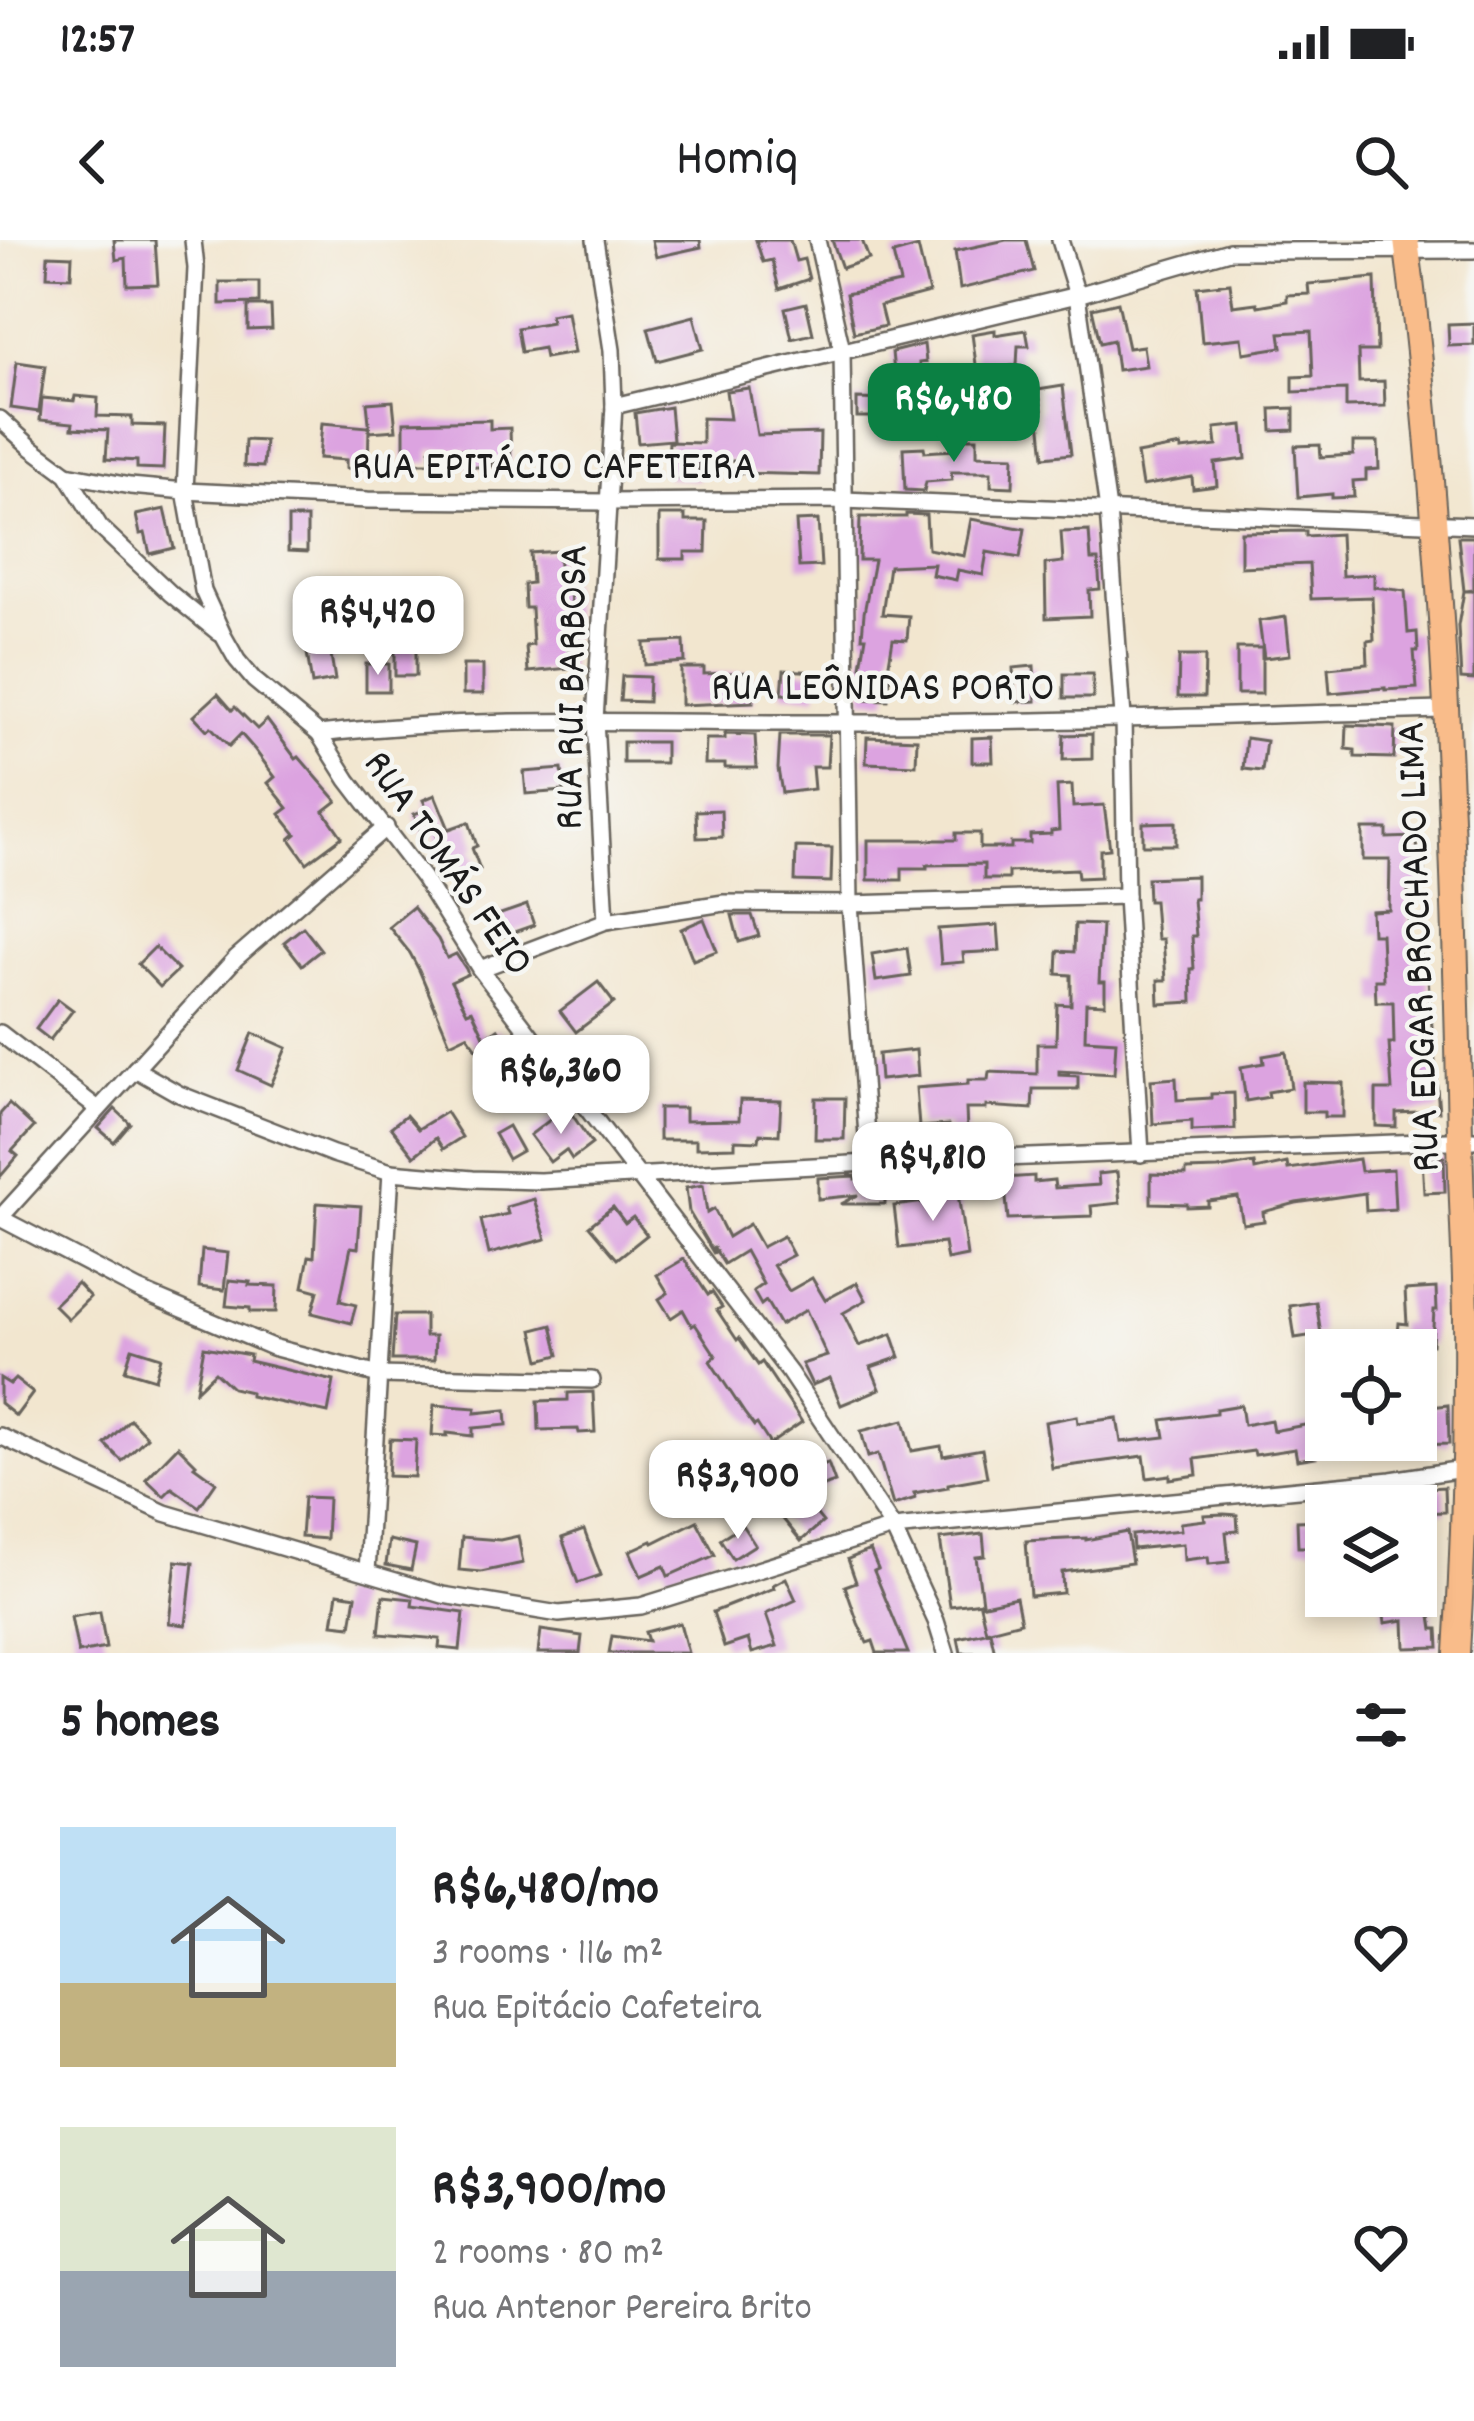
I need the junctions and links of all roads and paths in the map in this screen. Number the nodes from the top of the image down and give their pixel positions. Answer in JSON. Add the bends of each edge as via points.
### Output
{"nodes":[{"id":1,"x":193,"y":240,"type":"edge"},
{"id":2,"x":595,"y":240,"type":"edge"},
{"id":3,"x":817,"y":240,"type":"edge"},
{"id":4,"x":1060,"y":240,"type":"edge"},
{"id":5,"x":1227,"y":245,"type":"edge"},
{"id":6,"x":1407,"y":245,"type":"edge"},
{"id":7,"x":1474,"y":250,"type":"edge"},
{"id":8,"x":1076,"y":295,"type":"junction"},
{"id":9,"x":842,"y":350,"type":"junction"},
{"id":10,"x":614,"y":406,"type":"junction"},
{"id":11,"x":0,"y":419,"type":"edge"},
{"id":12,"x":67,"y":474,"type":"junction"},
{"id":13,"x":185,"y":491,"type":"junction"},
{"id":14,"x":843,"y":500,"type":"junction"},
{"id":15,"x":608,"y":502,"type":"junction"},
{"id":16,"x":1108,"y":510,"type":"junction"},
{"id":17,"x":1436,"y":524,"type":"junction"},
{"id":18,"x":1474,"y":524,"type":"edge"},
{"id":19,"x":224,"y":637,"type":"junction"},
{"id":20,"x":1447,"y":710,"type":"junction"},
{"id":21,"x":1123,"y":718,"type":"junction"},
{"id":22,"x":595,"y":720,"type":"junction"},
{"id":23,"x":847,"y":723,"type":"junction"},
{"id":24,"x":319,"y":734,"type":"junction"},
{"id":25,"x":386,"y":827,"type":"junction"},
{"id":26,"x":1126,"y":896,"type":"junction"},
{"id":27,"x":850,"y":904,"type":"junction"},
{"id":28,"x":606,"y":921,"type":"junction"},
{"id":29,"x":480,"y":968,"type":"junction"},
{"id":30,"x":0,"y":1033,"type":"edge"},
{"id":31,"x":135,"y":1069,"type":"junction"},
{"id":32,"x":98,"y":1109,"type":"junction"},
{"id":33,"x":1467,"y":1140,"type":"edge"},
{"id":34,"x":1141,"y":1154,"type":"junction"},
{"id":35,"x":869,"y":1163,"type":"junction"},
{"id":36,"x":391,"y":1172,"type":"junction"},
{"id":37,"x":638,"y":1175,"type":"junction"},
{"id":38,"x":0,"y":1218,"type":"edge"},
{"id":39,"x":379,"y":1375,"type":"junction"},
{"id":40,"x":592,"y":1380,"type":"dead end"},
{"id":41,"x":0,"y":1436,"type":"edge"},
{"id":42,"x":1469,"y":1468,"type":"edge"},
{"id":43,"x":893,"y":1528,"type":"junction"},
{"id":44,"x":367,"y":1572,"type":"junction"},
{"id":45,"x":946,"y":1653,"type":"edge"},
{"id":46,"x":1457,"y":1653,"type":"edge"}],
"edges":[{"from":1,"to":13,"type":"street","name":"RUA TOMÁS FEIO"},
{"from":2,"to":10,"type":"street","name":"RUA RUI BARBOSA"},
{"from":3,"to":9,"type":"street"},
{"from":4,"to":8,"type":"street"},
{"from":5,"to":6,"type":"street"},
{"from":5,"to":8,"type":"street"},
{"from":6,"to":7,"type":"street"},
{"from":6,"to":17,"type":"main road","name":"RUA EDGAR BROCHADO LIMA"},
{"from":8,"to":9,"type":"street"},
{"from":8,"to":16,"type":"street"},
{"from":9,"to":10,"type":"street"},
{"from":9,"to":14,"type":"street"},
{"from":10,"to":15,"type":"street","name":"RUA RUI BARBOSA"},
{"from":11,"to":12,"type":"street"},
{"from":12,"to":13,"type":"street","name":"RUA EPITÁCIO CAFETEIRA"},
{"from":12,"to":19,"type":"street","via":[[100,527]]},
{"from":13,"to":15,"type":"street","name":"RUA EPITÁCIO CAFETEIRA"},
{"from":13,"to":19,"type":"street","name":"RUA TOMÁS FEIO","via":[[203,590]]},
{"from":14,"to":15,"type":"street","name":"RUA EPITÁCIO CAFETEIRA"},
{"from":14,"to":16,"type":"street","name":"RUA EPITÁCIO CAFETEIRA"},
{"from":14,"to":23,"type":"street"},
{"from":15,"to":22,"type":"street","name":"RUA RUI BARBOSA"},
{"from":16,"to":17,"type":"street","name":"RUA EPITÁCIO CAFETEIRA"},
{"from":16,"to":21,"type":"street"},
{"from":17,"to":18,"type":"street","name":"RUA EPITÁCIO CAFETEIRA"},
{"from":17,"to":20,"type":"main road","name":"RUA EDGAR BROCHADO LIMA"},
{"from":19,"to":24,"type":"street","name":"RUA TOMÁS FEIO","via":[[254,680]]},
{"from":20,"to":21,"type":"street","name":"RUA LEÔNIDAS PORTO"},
{"from":20,"to":33,"type":"main road","name":"RUA EDGAR BROCHADO LIMA"},
{"from":21,"to":23,"type":"street","name":"RUA LEÔNIDAS PORTO"},
{"from":21,"to":26,"type":"street"},
{"from":22,"to":23,"type":"street","name":"RUA LEÔNIDAS PORTO"},
{"from":22,"to":24,"type":"street","name":"RUA LEÔNIDAS PORTO"},
{"from":22,"to":28,"type":"street","name":"RUA RUI BARBOSA"},
{"from":23,"to":27,"type":"street"},
{"from":24,"to":25,"type":"street","name":"RUA TOMÁS FEIO"},
{"from":25,"to":29,"type":"street","name":"RUA TOMÁS FEIO"},
{"from":25,"to":31,"type":"street","via":[[236,958]]},
{"from":26,"to":27,"type":"street"},
{"from":26,"to":34,"type":"street"},
{"from":27,"to":28,"type":"street","via":[[724,903]]},
{"from":27,"to":35,"type":"street"},
{"from":28,"to":29,"type":"street"},
{"from":29,"to":37,"type":"street","name":"RUA TOMÁS FEIO"},
{"from":30,"to":32,"type":"street"},
{"from":31,"to":32,"type":"street"},
{"from":31,"to":36,"type":"street","via":[[178,1094]]},
{"from":32,"to":38,"type":"street"},
{"from":33,"to":34,"type":"street"},
{"from":33,"to":42,"type":"main road","name":"RUA EDGAR BROCHADO LIMA"},
{"from":34,"to":35,"type":"street"},
{"from":35,"to":37,"type":"street"},
{"from":36,"to":37,"type":"street","via":[[540,1181]]},
{"from":36,"to":39,"type":"street"},
{"from":37,"to":43,"type":"street","name":"RUA TOMÁS FEIO","via":[[789,1372]]},
{"from":38,"to":39,"type":"street","via":[[272,1347]]},
{"from":39,"to":40,"type":"street"},
{"from":39,"to":44,"type":"street"},
{"from":41,"to":44,"type":"street","via":[[165,1514]]},
{"from":42,"to":43,"type":"street"},
{"from":42,"to":46,"type":"main road","name":"RUA EDGAR BROCHADO LIMA"},
{"from":43,"to":44,"type":"street","via":[[641,1606],[559,1614],[443,1595]]},
{"from":43,"to":45,"type":"street","name":"RUA TOMÁS FEIO"}]}
